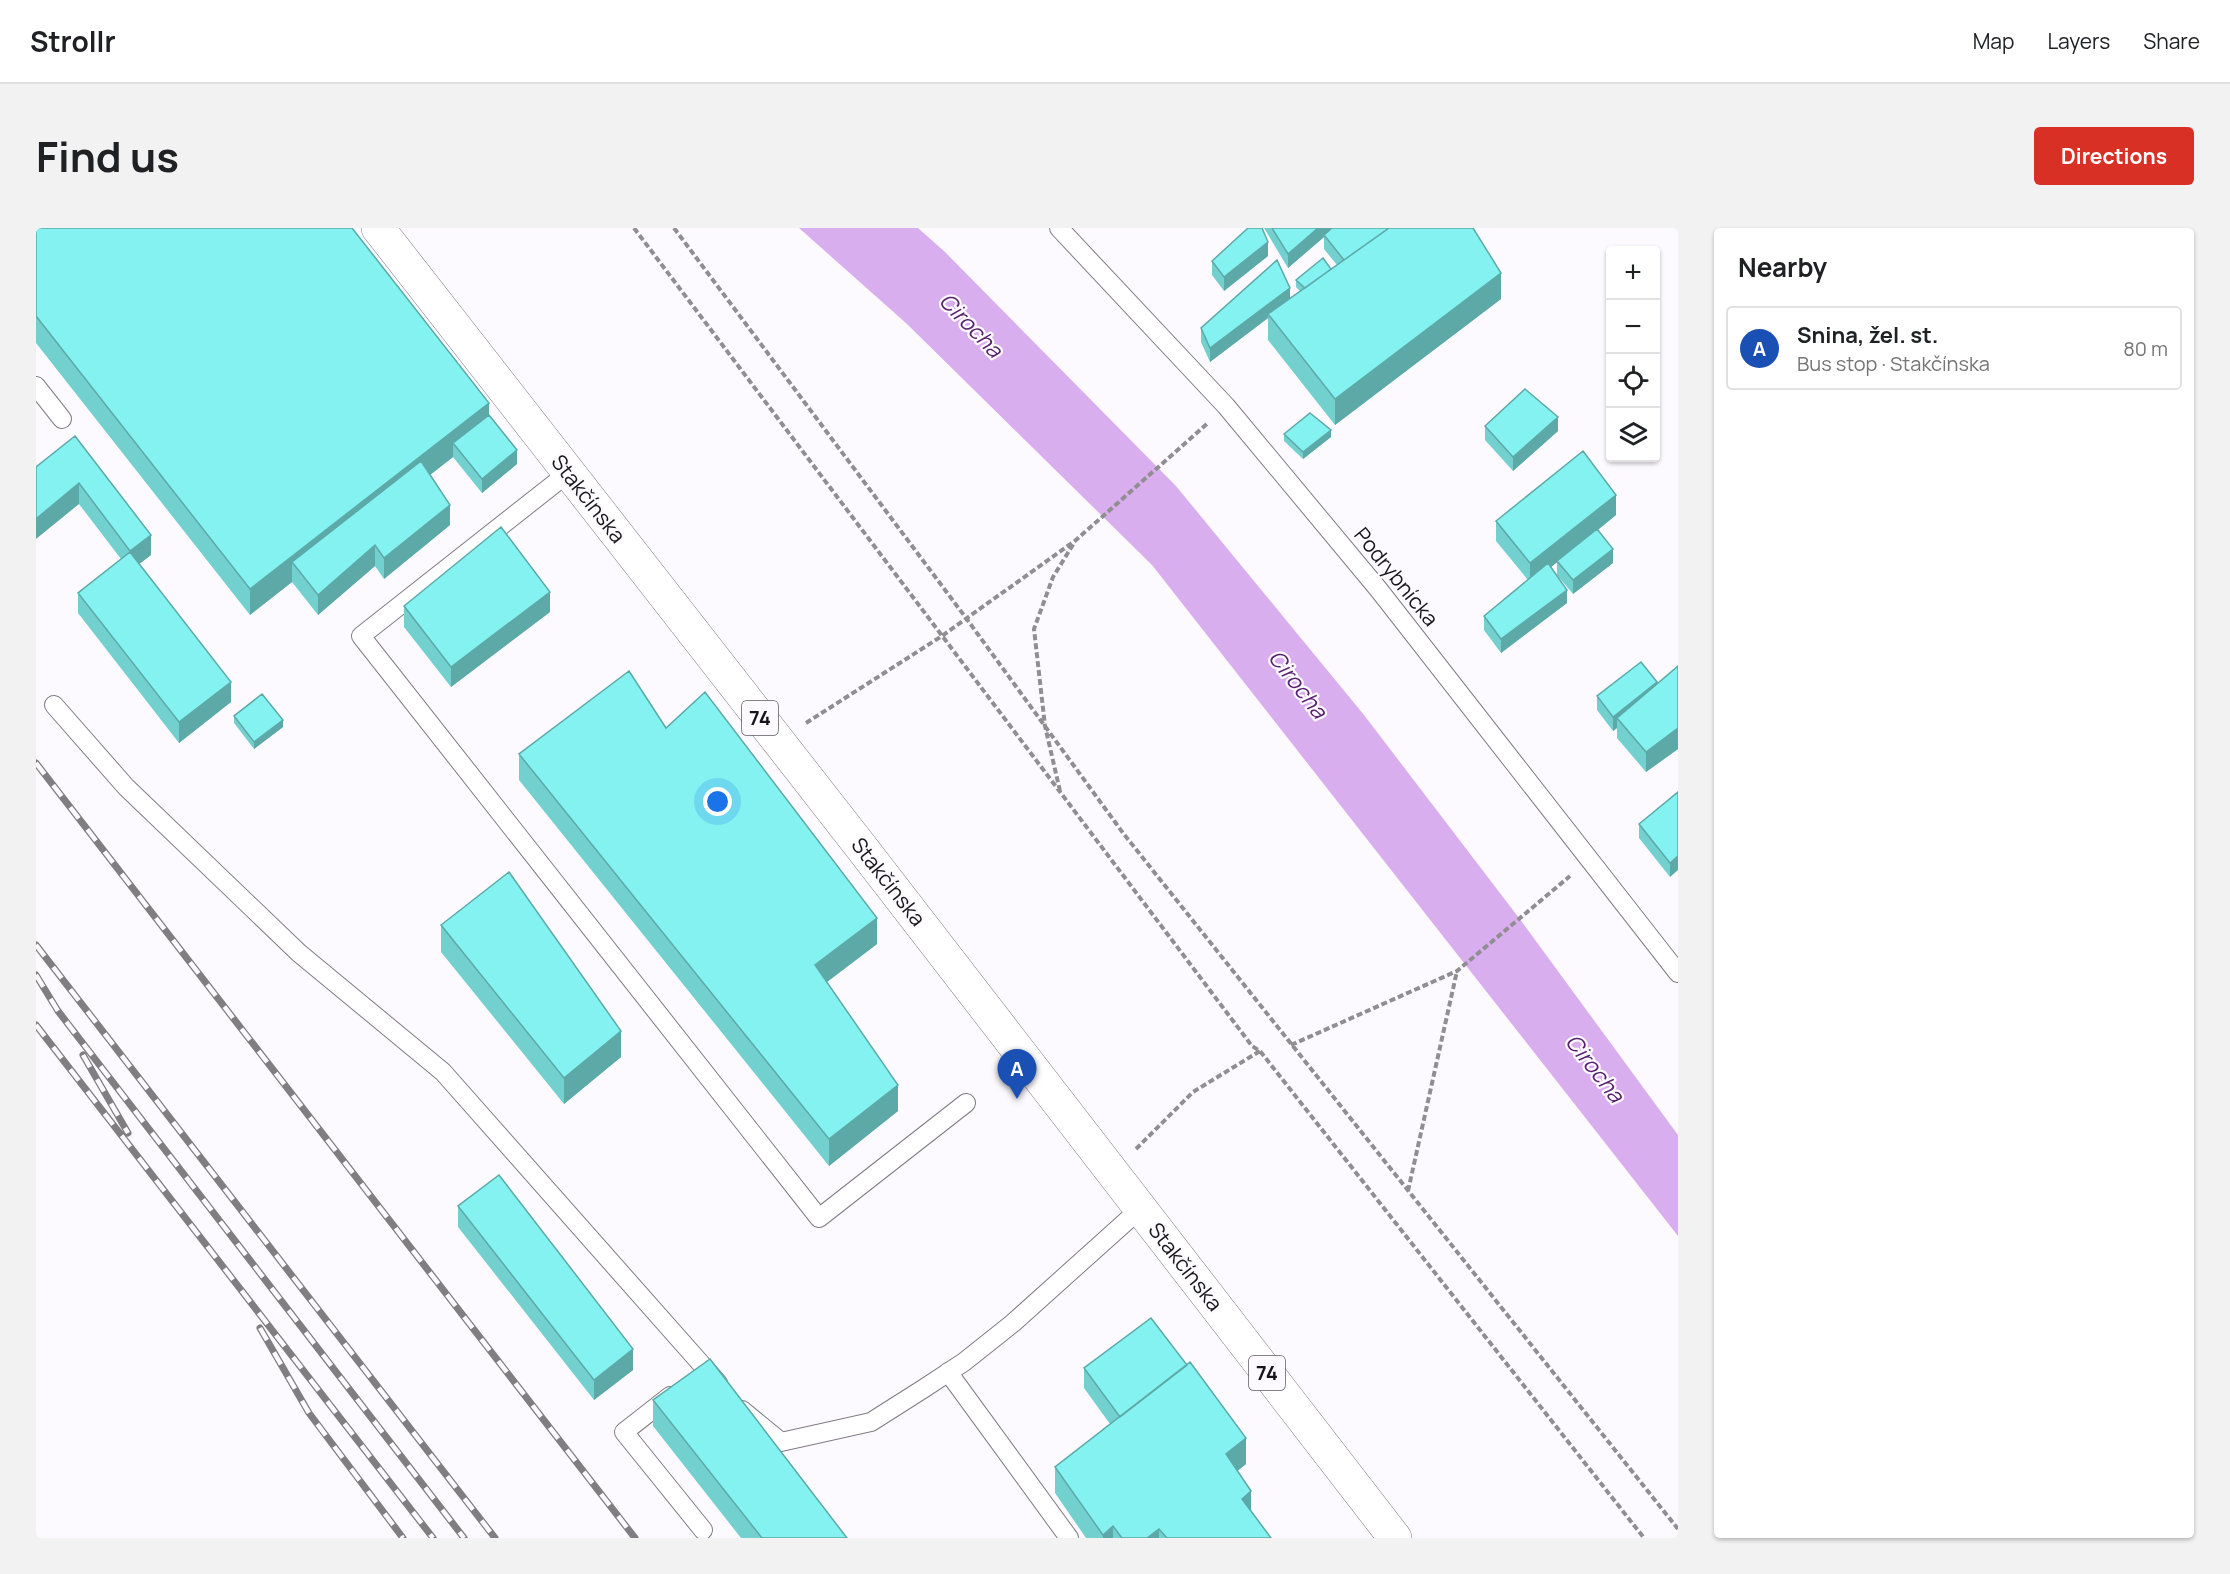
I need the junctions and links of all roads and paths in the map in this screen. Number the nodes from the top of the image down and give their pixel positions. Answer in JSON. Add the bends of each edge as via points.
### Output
{"nodes":[{"id":1,"x":378,"y":228,"type":"edge"},
{"id":2,"x":634,"y":228,"type":"edge"},
{"id":3,"x":674,"y":228,"type":"edge"},
{"id":4,"x":1059,"y":228,"type":"edge"},
{"id":5,"x":36,"y":386,"type":"edge"},
{"id":6,"x":1226,"y":406,"type":"junction"},
{"id":7,"x":62,"y":419,"type":"dead end"},
{"id":8,"x":568,"y":473,"type":"junction"},
{"id":9,"x":1076,"y":540,"type":"junction"},
{"id":10,"x":966,"y":618,"type":"junction"},
{"id":11,"x":942,"y":636,"type":"junction"},
{"id":12,"x":54,"y":705,"type":"dead end"},
{"id":13,"x":1045,"y":726,"type":"junction"},
{"id":14,"x":778,"y":741,"type":"junction"},
{"id":15,"x":1060,"y":793,"type":"junction"},
{"id":16,"x":1590,"y":859,"type":"junction"},
{"id":17,"x":1458,"y":970,"type":"junction"},
{"id":18,"x":1678,"y":973,"type":"edge"},
{"id":19,"x":1291,"y":1045,"type":"junction"},
{"id":20,"x":1260,"y":1051,"type":"junction"},
{"id":21,"x":966,"y":1103,"type":"dead end"},
{"id":22,"x":1113,"y":1173,"type":"junction"},
{"id":23,"x":1408,"y":1191,"type":"junction"},
{"id":24,"x":1140,"y":1209,"type":"junction"},
{"id":25,"x":705,"y":1368,"type":"junction"},
{"id":26,"x":948,"y":1372,"type":"junction"},
{"id":27,"x":1678,"y":1529,"type":"edge"},
{"id":28,"x":703,"y":1530,"type":"dead end"},
{"id":29,"x":1069,"y":1538,"type":"edge"},
{"id":30,"x":1395,"y":1538,"type":"edge"},
{"id":31,"x":1644,"y":1538,"type":"edge"}],
"edges":[{"from":1,"to":8,"type":"main road","name":"Stakčínska","number":"74"},
{"from":2,"to":11,"type":"path"},
{"from":3,"to":10,"type":"path"},
{"from":4,"to":6,"type":"lane","name":"Podrybnícka"},
{"from":5,"to":7,"type":"lane"},
{"from":6,"to":9,"type":"path"},
{"from":6,"to":16,"type":"lane","name":"Podrybnícka","via":[[1378,590]]},
{"from":8,"to":14,"type":"main road","name":"Stakčínska","number":"74"},
{"from":8,"to":21,"type":"lane","via":[[361,636],[819,1218]]},
{"from":9,"to":10,"type":"path"},
{"from":9,"to":13,"type":"path","via":[[1053,577],[1034,628]]},
{"from":10,"to":11,"type":"path"},
{"from":10,"to":13,"type":"path"},
{"from":11,"to":14,"type":"path"},
{"from":11,"to":15,"type":"path"},
{"from":12,"to":25,"type":"lane","via":[[126,787],[299,953],[443,1072]]},
{"from":13,"to":15,"type":"path"},
{"from":13,"to":19,"type":"path","via":[[1123,833]]},
{"from":14,"to":22,"type":"main road","name":"Stakčínska","number":"74"},
{"from":15,"to":20,"type":"path","via":[[1252,1046]]},
{"from":16,"to":17,"type":"path"},
{"from":16,"to":18,"type":"lane","name":"Podrybnícka"},
{"from":17,"to":19,"type":"path"},
{"from":17,"to":23,"type":"path"},
{"from":19,"to":23,"type":"path"},
{"from":20,"to":22,"type":"path","via":[[1193,1092]]},
{"from":20,"to":31,"type":"path"},
{"from":22,"to":24,"type":"main road","name":"Stakčínska","number":"74"},
{"from":23,"to":27,"type":"path"},
{"from":24,"to":26,"type":"lane","via":[[1013,1323]]},
{"from":24,"to":30,"type":"main road","name":"Stakčínska","number":"74"},
{"from":25,"to":26,"type":"lane","via":[[738,1406],[782,1442],[871,1422]]},
{"from":25,"to":28,"type":"lane","via":[[624,1432]]},
{"from":26,"to":29,"type":"lane"}]}
